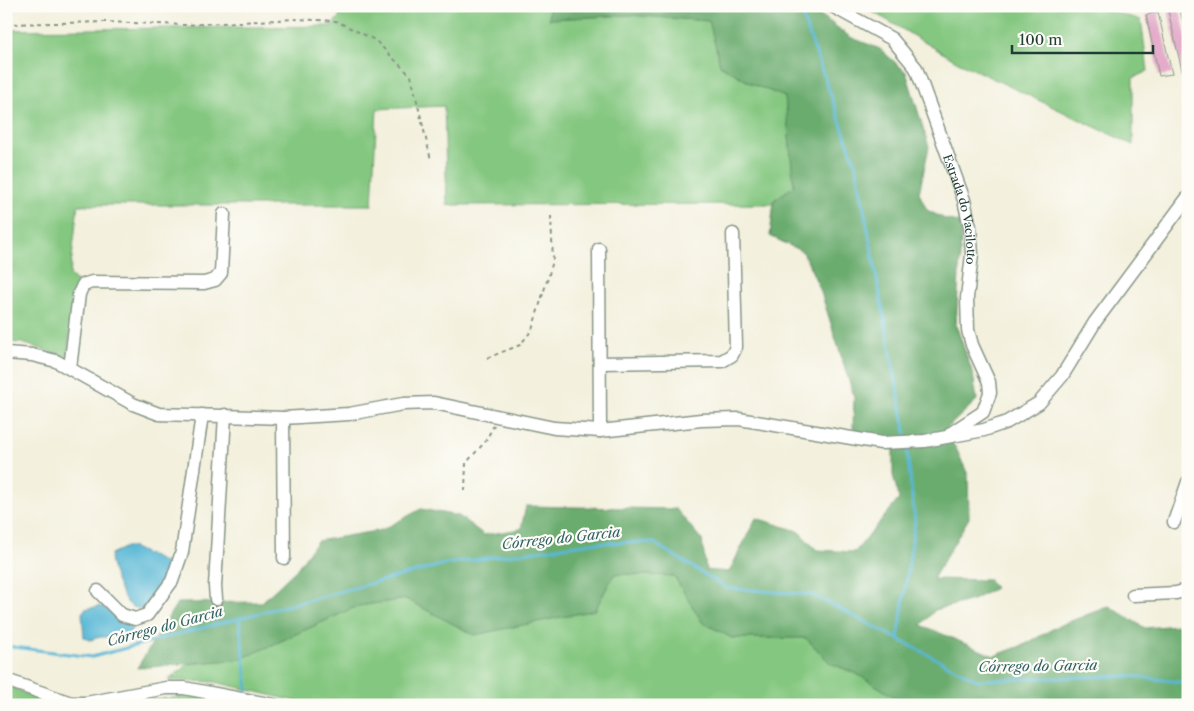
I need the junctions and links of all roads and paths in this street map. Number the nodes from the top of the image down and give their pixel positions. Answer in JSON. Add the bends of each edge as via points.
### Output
{"nodes":[{"id":1,"x":832,"y":6,"type":"edge"},
{"id":2,"x":6,"y":24,"type":"edge"},
{"id":3,"x":430,"y":160,"type":"dead end"},
{"id":4,"x":1188,"y":197,"type":"edge"},
{"id":5,"x":224,"y":214,"type":"dead end"},
{"id":6,"x":551,"y":216,"type":"dead end"},
{"id":7,"x":733,"y":234,"type":"dead end"},
{"id":8,"x":599,"y":249,"type":"dead end"},
{"id":9,"x":6,"y":353,"type":"edge"},
{"id":10,"x":487,"y":358,"type":"dead end"},
{"id":11,"x":600,"y":363,"type":"junction"},
{"id":12,"x":70,"y":368,"type":"junction"},
{"id":13,"x":202,"y":415,"type":"junction"},
{"id":14,"x":225,"y":415,"type":"junction"},
{"id":15,"x":498,"y":415,"type":"junction"},
{"id":16,"x":283,"y":418,"type":"junction"},
{"id":17,"x":600,"y":431,"type":"junction"},
{"id":18,"x":947,"y":436,"type":"junction"},
{"id":19,"x":1188,"y":482,"type":"edge"},
{"id":20,"x":465,"y":491,"type":"dead end"},
{"id":21,"x":1174,"y":522,"type":"dead end"},
{"id":22,"x":284,"y":558,"type":"dead end"},
{"id":23,"x":98,"y":590,"type":"dead end"},
{"id":24,"x":1188,"y":590,"type":"edge"},
{"id":25,"x":1132,"y":595,"type":"dead end"},
{"id":26,"x":216,"y":599,"type":"dead end"},
{"id":27,"x":6,"y":680,"type":"edge"},
{"id":28,"x":274,"y":705,"type":"edge"}],
"edges":[{"from":1,"to":18,"type":"street","name":"Estrada do Vacilotto","via":[[892,39],[916,68],[964,200],[972,254],[966,306],[968,330],[989,382],[990,393],[983,412]]},
{"from":2,"to":3,"type":"path","via":[[106,22],[184,25],[287,19],[336,21],[375,40],[411,76]]},
{"from":4,"to":18,"type":"street","via":[[1095,322],[1062,376],[1040,403],[1007,422],[984,430]]},
{"from":5,"to":12,"type":"street","via":[[221,273],[213,281],[92,282],[83,285],[79,294]]},
{"from":6,"to":10,"type":"path","via":[[553,260],[532,330],[520,344]]},
{"from":7,"to":11,"type":"street","via":[[736,347],[732,355],[722,360]]},
{"from":8,"to":11,"type":"street"},
{"from":9,"to":12,"type":"street","via":[[42,357]]},
{"from":11,"to":17,"type":"street"},
{"from":12,"to":13,"type":"street","via":[[149,410]]},
{"from":13,"to":14,"type":"street"},
{"from":13,"to":23,"type":"street","via":[[182,552],[172,581],[147,615],[138,619],[122,615]]},
{"from":14,"to":16,"type":"street"},
{"from":14,"to":26,"type":"street"},
{"from":15,"to":16,"type":"street","via":[[452,405],[422,403],[366,412]]},
{"from":15,"to":17,"type":"street","via":[[554,428]]},
{"from":15,"to":20,"type":"path","via":[[485,442],[466,463]]},
{"from":16,"to":22,"type":"street"},
{"from":17,"to":18,"type":"street","via":[[739,419],[881,443]]},
{"from":19,"to":21,"type":"street"},
{"from":24,"to":25,"type":"street"},
{"from":27,"to":28,"type":"street","via":[[71,703],[184,688]]}]}
